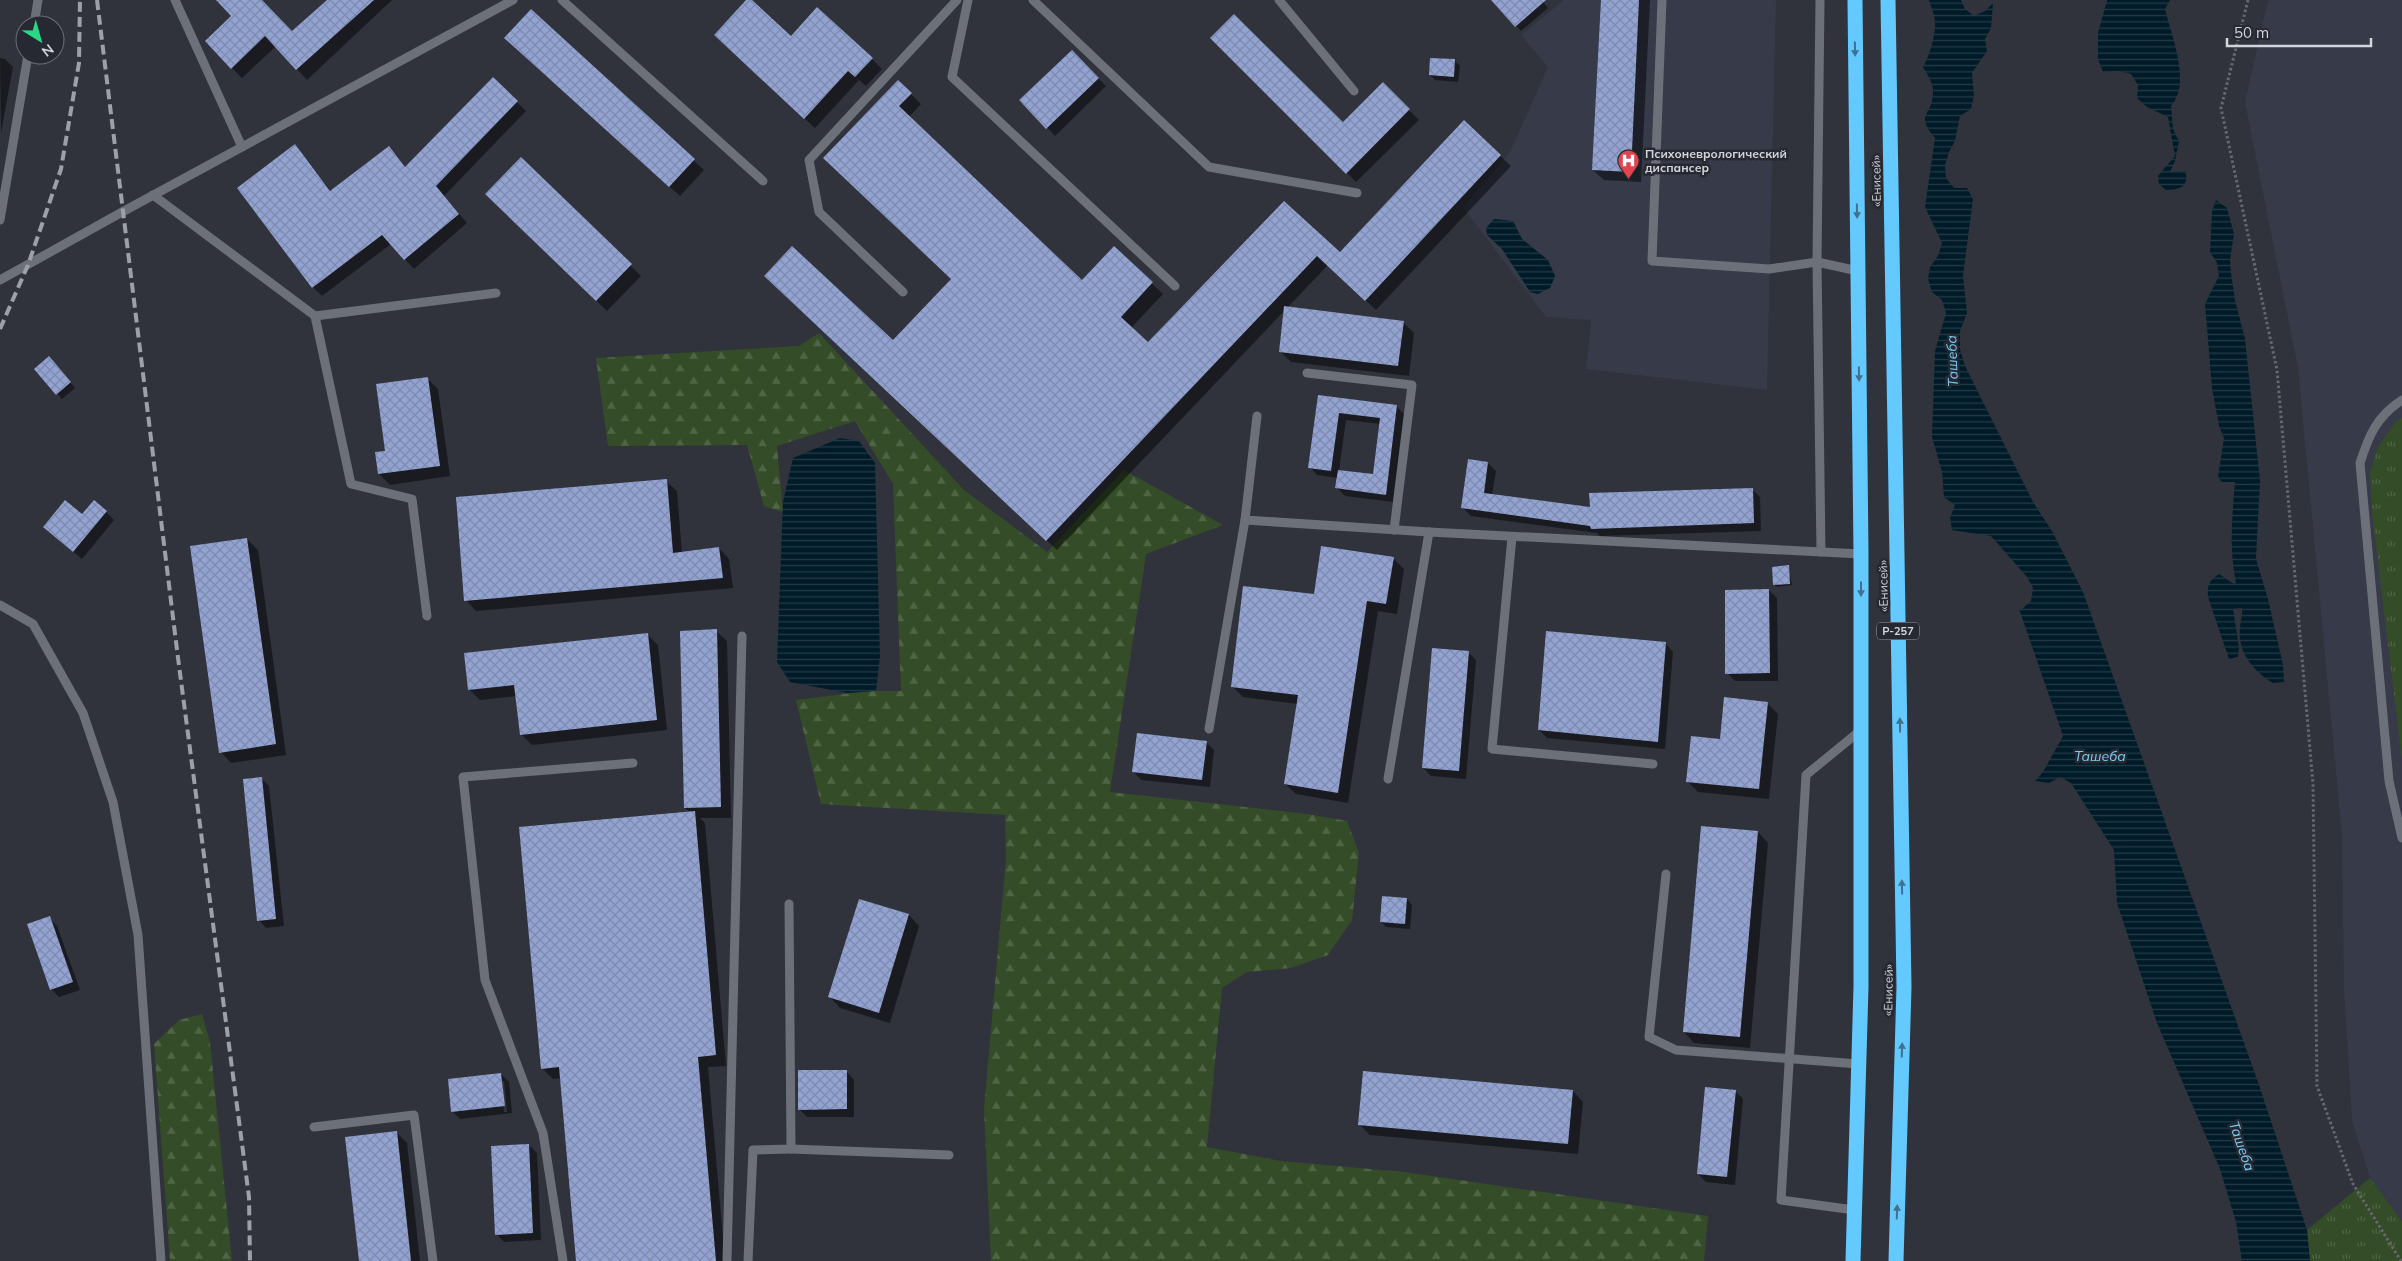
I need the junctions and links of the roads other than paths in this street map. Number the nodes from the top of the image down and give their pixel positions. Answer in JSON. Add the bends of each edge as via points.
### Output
{"nodes":[{"id":1,"x":38,"y":0,"type":"edge"},
{"id":2,"x":175,"y":0,"type":"edge"},
{"id":3,"x":512,"y":0,"type":"edge"},
{"id":4,"x":562,"y":0,"type":"edge"},
{"id":5,"x":957,"y":0,"type":"edge"},
{"id":6,"x":968,"y":0,"type":"edge"},
{"id":7,"x":1033,"y":0,"type":"edge"},
{"id":8,"x":1279,"y":0,"type":"edge"},
{"id":9,"x":1662,"y":0,"type":"edge"},
{"id":10,"x":1820,"y":0,"type":"edge"},
{"id":11,"x":1855,"y":0,"type":"edge"},
{"id":12,"x":1888,"y":0,"type":"edge"},
{"id":13,"x":36,"y":15,"type":"edge"},
{"id":14,"x":26,"y":65,"type":"edge"},
{"id":15,"x":1354,"y":91,"type":"dead end"},
{"id":16,"x":242,"y":147,"type":"junction"},
{"id":17,"x":762,"y":181,"type":"dead end"},
{"id":18,"x":1358,"y":193,"type":"dead end"},
{"id":19,"x":153,"y":196,"type":"junction"},
{"id":20,"x":0,"y":220,"type":"edge"},
{"id":21,"x":1817,"y":262,"type":"junction"},
{"id":22,"x":1858,"y":271,"type":"junction"},
{"id":23,"x":0,"y":280,"type":"edge"},
{"id":24,"x":1175,"y":286,"type":"dead end"},
{"id":25,"x":903,"y":292,"type":"dead end"},
{"id":26,"x":496,"y":293,"type":"dead end"},
{"id":27,"x":314,"y":316,"type":"junction"},
{"id":28,"x":1307,"y":373,"type":"dead end"},
{"id":29,"x":2402,"y":400,"type":"edge"},
{"id":30,"x":1257,"y":416,"type":"dead end"},
{"id":31,"x":1245,"y":520,"type":"junction"},
{"id":32,"x":1394,"y":530,"type":"junction"},
{"id":33,"x":1430,"y":532,"type":"junction"},
{"id":34,"x":1512,"y":537,"type":"junction"},
{"id":35,"x":1821,"y":552,"type":"junction"},
{"id":36,"x":1861,"y":554,"type":"junction"},
{"id":37,"x":0,"y":605,"type":"edge"},
{"id":38,"x":427,"y":616,"type":"dead end"},
{"id":39,"x":742,"y":636,"type":"dead end"},
{"id":40,"x":1209,"y":729,"type":"dead end"},
{"id":41,"x":1861,"y":730,"type":"junction"},
{"id":42,"x":633,"y":763,"type":"dead end"},
{"id":43,"x":1654,"y":764,"type":"dead end"},
{"id":44,"x":1388,"y":778,"type":"dead end"},
{"id":45,"x":2402,"y":838,"type":"edge"},
{"id":46,"x":1666,"y":874,"type":"dead end"},
{"id":47,"x":788,"y":904,"type":"dead end"},
{"id":48,"x":1789,"y":1058,"type":"junction"},
{"id":49,"x":1858,"y":1064,"type":"junction"},
{"id":50,"x":314,"y":1127,"type":"dead end"},
{"id":51,"x":791,"y":1149,"type":"junction"},
{"id":52,"x":949,"y":1155,"type":"dead end"},
{"id":53,"x":1854,"y":1210,"type":"junction"},
{"id":54,"x":161,"y":1261,"type":"edge"},
{"id":55,"x":433,"y":1261,"type":"edge"},
{"id":56,"x":563,"y":1261,"type":"edge"},
{"id":57,"x":727,"y":1261,"type":"edge"},
{"id":58,"x":748,"y":1261,"type":"edge"},
{"id":59,"x":1853,"y":1261,"type":"edge"},
{"id":60,"x":1896,"y":1261,"type":"edge"}],
"edges":[{"from":1,"to":13,"type":"lane"},
{"from":2,"to":16,"type":"lane"},
{"from":3,"to":16,"type":"lane"},
{"from":4,"to":17,"type":"lane"},
{"from":5,"to":25,"type":"lane","via":[[809,160],[819,212]]},
{"from":6,"to":24,"type":"lane","via":[[952,77]]},
{"from":7,"to":18,"type":"lane","via":[[1209,167]]},
{"from":8,"to":15,"type":"lane"},
{"from":9,"to":21,"type":"lane","via":[[1652,261],[1769,269]]},
{"from":10,"to":21,"type":"lane"},
{"from":11,"to":22,"type":"highway","name":"«Енисей»","number":"Р-257","one_way":true},
{"from":60,"to":12,"type":"highway","name":"«Енисей»","number":"Р-257","one_way":true,"via":[[1904,987]]},
{"from":14,"to":20,"type":"lane"},
{"from":16,"to":19,"type":"lane"},
{"from":19,"to":23,"type":"lane"},
{"from":19,"to":27,"type":"lane"},
{"from":21,"to":22,"type":"lane"},
{"from":21,"to":35,"type":"lane"},
{"from":22,"to":36,"type":"highway","name":"«Енисей»","number":"Р-257","one_way":true},
{"from":26,"to":27,"type":"lane"},
{"from":27,"to":38,"type":"lane","via":[[351,484],[412,499]]},
{"from":28,"to":32,"type":"lane","via":[[1412,385]]},
{"from":29,"to":45,"type":"lane","via":[[2388,409],[2369,435],[2360,463],[2390,782]]},
{"from":30,"to":31,"type":"lane"},
{"from":31,"to":32,"type":"lane"},
{"from":31,"to":40,"type":"lane"},
{"from":32,"to":33,"type":"lane"},
{"from":33,"to":34,"type":"lane"},
{"from":33,"to":44,"type":"lane"},
{"from":34,"to":35,"type":"lane"},
{"from":34,"to":43,"type":"lane","via":[[1492,749]]},
{"from":35,"to":36,"type":"lane"},
{"from":36,"to":41,"type":"highway","name":"«Енисей»","number":"Р-257","one_way":true},
{"from":37,"to":54,"type":"lane","via":[[32,624],[83,714],[113,802],[138,935]]},
{"from":39,"to":57,"type":"lane"},
{"from":41,"to":48,"type":"lane","via":[[1806,775]]},
{"from":41,"to":49,"type":"highway","name":"«Енисей»","number":"Р-257"},
{"from":42,"to":56,"type":"lane","via":[[463,777],[485,980],[543,1133]]},
{"from":46,"to":48,"type":"lane","via":[[1649,1037],[1676,1050]]},
{"from":47,"to":51,"type":"lane"},
{"from":48,"to":49,"type":"lane"},
{"from":48,"to":53,"type":"lane","via":[[1781,1200]]},
{"from":49,"to":53,"type":"highway","name":"«Енисей»","number":"Р-257"},
{"from":50,"to":55,"type":"lane","via":[[414,1115]]},
{"from":51,"to":52,"type":"lane"},
{"from":51,"to":58,"type":"lane","via":[[753,1150]]},
{"from":53,"to":59,"type":"highway","name":"«Енисей»","number":"Р-257"}]}
